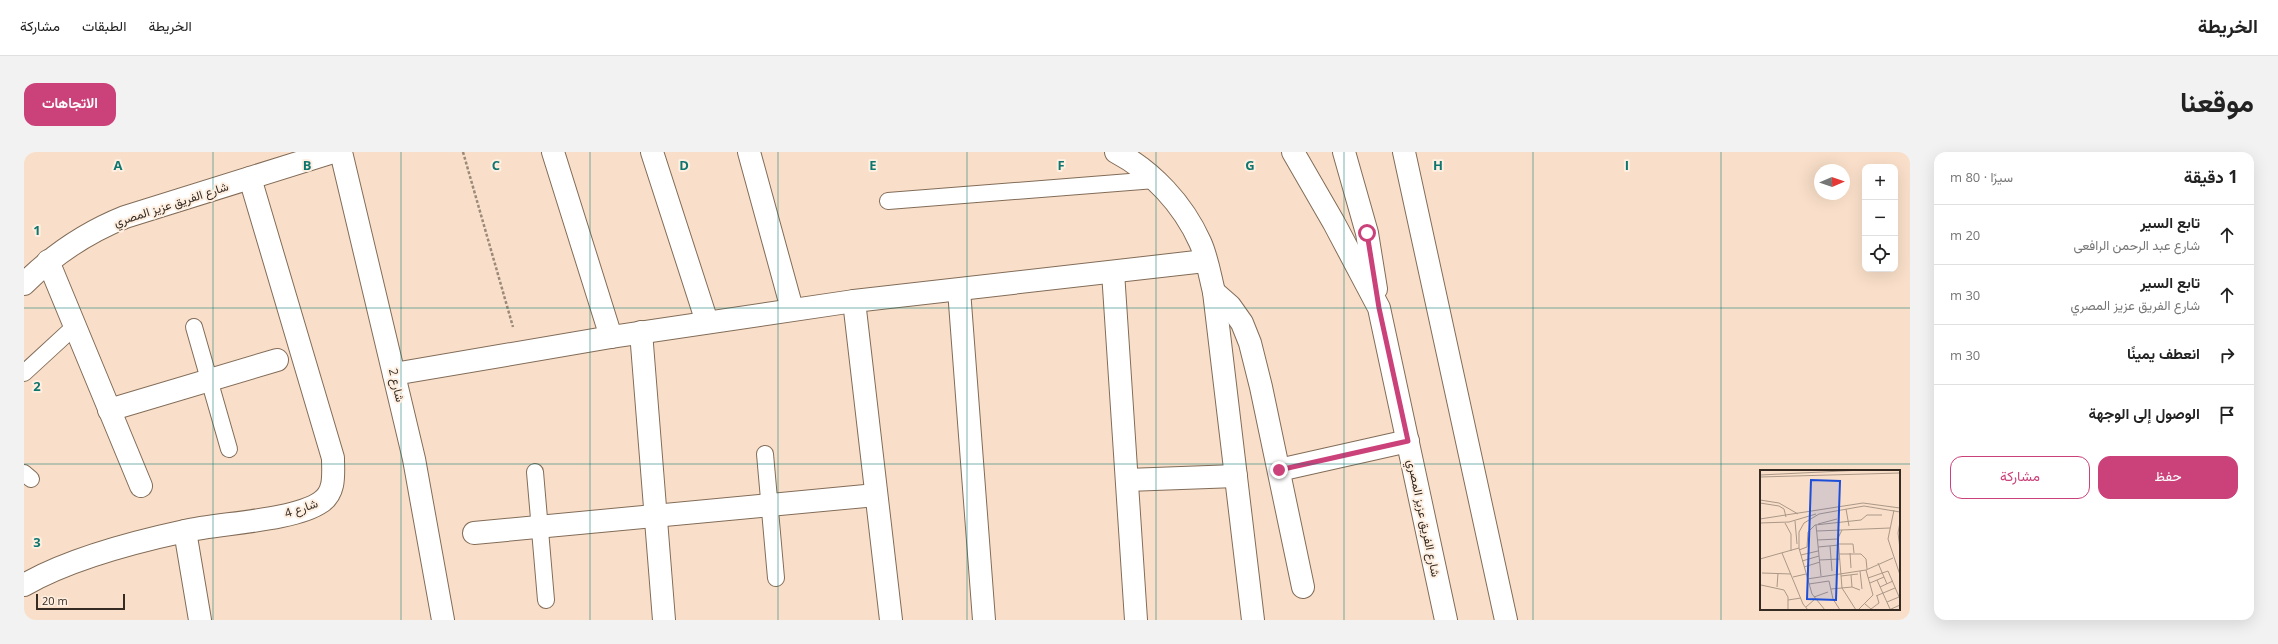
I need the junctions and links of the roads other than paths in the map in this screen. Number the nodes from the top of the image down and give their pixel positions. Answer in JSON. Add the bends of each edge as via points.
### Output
{"nodes":[{"id":1,"x":333,"y":152,"type":"edge"},
{"id":2,"x":341,"y":152,"type":"edge"},
{"id":3,"x":553,"y":152,"type":"edge"},
{"id":4,"x":652,"y":152,"type":"edge"},
{"id":5,"x":749,"y":152,"type":"edge"},
{"id":6,"x":1116,"y":152,"type":"edge"},
{"id":7,"x":1293,"y":152,"type":"edge"},
{"id":8,"x":1344,"y":152,"type":"edge"},
{"id":9,"x":1404,"y":152,"type":"edge"},
{"id":10,"x":250,"y":178,"type":"junction"},
{"id":11,"x":1155,"y":180,"type":"junction"},
{"id":12,"x":888,"y":200,"type":"dead end"},
{"id":13,"x":48,"y":261,"type":"junction"},
{"id":14,"x":1206,"y":261,"type":"junction"},
{"id":15,"x":1113,"y":272,"type":"junction"},
{"id":16,"x":24,"y":284,"type":"edge"},
{"id":17,"x":958,"y":290,"type":"junction"},
{"id":18,"x":1214,"y":292,"type":"junction"},
{"id":19,"x":854,"y":301,"type":"junction"},
{"id":20,"x":1379,"y":308,"type":"junction"},
{"id":21,"x":792,"y":309,"type":"junction"},
{"id":22,"x":707,"y":322,"type":"junction"},
{"id":23,"x":74,"y":327,"type":"junction"},
{"id":24,"x":194,"y":327,"type":"dead end"},
{"id":25,"x":641,"y":332,"type":"junction"},
{"id":26,"x":611,"y":336,"type":"junction"},
{"id":27,"x":277,"y":360,"type":"dead end"},
{"id":28,"x":24,"y":373,"type":"edge"},
{"id":29,"x":394,"y":374,"type":"junction"},
{"id":30,"x":209,"y":380,"type":"junction"},
{"id":31,"x":109,"y":410,"type":"junction"},
{"id":32,"x":1408,"y":441,"type":"junction"},
{"id":33,"x":229,"y":449,"type":"dead end"},
{"id":34,"x":765,"y":454,"type":"dead end"},
{"id":35,"x":1279,"y":470,"type":"junction"},
{"id":36,"x":535,"y":472,"type":"dead end"},
{"id":37,"x":1236,"y":476,"type":"junction"},
{"id":38,"x":1127,"y":480,"type":"junction"},
{"id":39,"x":141,"y":486,"type":"dead end"},
{"id":40,"x":876,"y":495,"type":"junction"},
{"id":41,"x":770,"y":505,"type":"junction"},
{"id":42,"x":656,"y":516,"type":"junction"},
{"id":43,"x":540,"y":527,"type":"junction"},
{"id":44,"x":185,"y":531,"type":"junction"},
{"id":45,"x":474,"y":533,"type":"dead end"},
{"id":46,"x":776,"y":578,"type":"dead end"},
{"id":47,"x":24,"y":585,"type":"edge"},
{"id":48,"x":1303,"y":587,"type":"dead end"},
{"id":49,"x":546,"y":600,"type":"dead end"},
{"id":50,"x":200,"y":620,"type":"edge"},
{"id":51,"x":443,"y":620,"type":"edge"},
{"id":52,"x":664,"y":620,"type":"edge"},
{"id":53,"x":891,"y":620,"type":"edge"},
{"id":54,"x":984,"y":620,"type":"edge"},
{"id":55,"x":1136,"y":620,"type":"edge"},
{"id":56,"x":1253,"y":620,"type":"edge"},
{"id":57,"x":1446,"y":620,"type":"edge"},
{"id":58,"x":1506,"y":620,"type":"edge"}],
"edges":[{"from":1,"to":10,"type":"street","name":"شارع الفريق عزيز المصري"},
{"from":2,"to":29,"type":"street","name":"شارع 2"},
{"from":3,"to":26,"type":"street"},
{"from":4,"to":22,"type":"street"},
{"from":5,"to":21,"type":"street"},
{"from":6,"to":11,"type":"street","via":[[1136,163]]},
{"from":7,"to":20,"type":"street","name":"شارع الفريق عزيز المصري"},
{"from":8,"to":20,"type":"street","via":[[1367,233]]},
{"from":9,"to":58,"type":"street"},
{"from":10,"to":13,"type":"street","name":"شارع الفريق عزيز المصري","via":[[104,226],[72,243]]},
{"from":10,"to":44,"type":"street","name":"شارع 4","via":[[334,458],[334,485],[322,502],[292,514]]},
{"from":11,"to":12,"type":"lane"},
{"from":11,"to":14,"type":"street","via":[[1173,198],[1200,242]]},
{"from":13,"to":16,"type":"street","name":"شارع الفريق عزيز المصري"},
{"from":13,"to":23,"type":"street"},
{"from":14,"to":15,"type":"street"},
{"from":14,"to":18,"type":"street"},
{"from":15,"to":17,"type":"street"},
{"from":15,"to":38,"type":"street"},
{"from":17,"to":19,"type":"street"},
{"from":17,"to":54,"type":"street"},
{"from":18,"to":35,"type":"street","via":[[1238,317],[1250,343]]},
{"from":18,"to":37,"type":"street"},
{"from":19,"to":21,"type":"street"},
{"from":19,"to":40,"type":"street"},
{"from":20,"to":32,"type":"street","name":"شارع الفريق عزيز المصري"},
{"from":21,"to":22,"type":"street"},
{"from":22,"to":25,"type":"street"},
{"from":23,"to":28,"type":"lane"},
{"from":23,"to":31,"type":"street"},
{"from":24,"to":30,"type":"lane"},
{"from":25,"to":26,"type":"street"},
{"from":25,"to":42,"type":"street"},
{"from":26,"to":29,"type":"street"},
{"from":27,"to":30,"type":"street"},
{"from":29,"to":51,"type":"street","name":"شارع 2","via":[[414,459]]},
{"from":30,"to":31,"type":"street"},
{"from":30,"to":33,"type":"lane"},
{"from":31,"to":39,"type":"street"},
{"from":32,"to":35,"type":"street"},
{"from":32,"to":57,"type":"street","name":"شارع الفريق عزيز المصري"},
{"from":34,"to":41,"type":"lane"},
{"from":35,"to":48,"type":"street"},
{"from":36,"to":43,"type":"lane"},
{"from":37,"to":38,"type":"street"},
{"from":37,"to":56,"type":"street"},
{"from":38,"to":55,"type":"street"},
{"from":40,"to":41,"type":"street"},
{"from":40,"to":53,"type":"street"},
{"from":41,"to":42,"type":"street"},
{"from":41,"to":46,"type":"lane"},
{"from":42,"to":43,"type":"street"},
{"from":42,"to":52,"type":"street"},
{"from":43,"to":45,"type":"street"},
{"from":43,"to":49,"type":"lane"},
{"from":44,"to":47,"type":"street","name":"شارع 4","via":[[109,550]]},
{"from":44,"to":50,"type":"street"}]}
